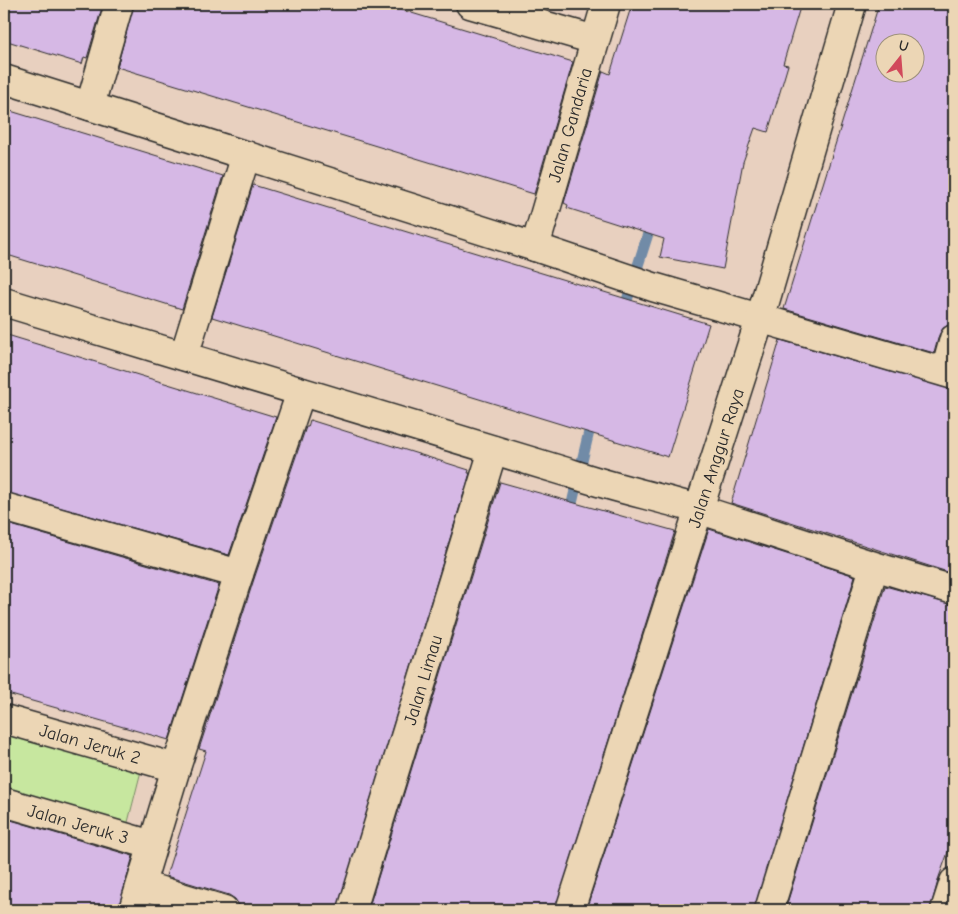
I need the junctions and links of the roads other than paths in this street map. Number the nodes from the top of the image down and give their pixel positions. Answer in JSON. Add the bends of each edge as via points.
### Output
{"nodes":[{"id":1,"x":119,"y":4,"type":"edge"},
{"id":2,"x":470,"y":4,"type":"edge"},
{"id":3,"x":606,"y":4,"type":"edge"},
{"id":4,"x":852,"y":4,"type":"edge"},
{"id":5,"x":594,"y":40,"type":"junction"},
{"id":6,"x":4,"y":79,"type":"edge"},
{"id":7,"x":90,"y":106,"type":"junction"},
{"id":8,"x":246,"y":155,"type":"junction"},
{"id":9,"x":534,"y":247,"type":"junction"},
{"id":10,"x":4,"y":302,"type":"edge"},
{"id":11,"x":760,"y":319,"type":"junction"},
{"id":12,"x":954,"y":339,"type":"edge"},
{"id":13,"x":184,"y":356,"type":"junction"},
{"id":14,"x":949,"y":373,"type":"edge"},
{"id":15,"x":301,"y":392,"type":"junction"},
{"id":16,"x":493,"y":450,"type":"junction"},
{"id":17,"x":4,"y":508,"type":"edge"},
{"id":18,"x":700,"y":510,"type":"junction"},
{"id":19,"x":874,"y":567,"type":"junction"},
{"id":20,"x":239,"y":574,"type":"junction"},
{"id":21,"x":954,"y":590,"type":"edge"},
{"id":22,"x":4,"y":719,"type":"edge"},
{"id":23,"x":176,"y":768,"type":"junction"},
{"id":24,"x":4,"y":802,"type":"edge"},
{"id":25,"x":152,"y":845,"type":"junction"},
{"id":26,"x":954,"y":882,"type":"edge"},
{"id":27,"x":137,"y":898,"type":"edge"},
{"id":28,"x":224,"y":910,"type":"edge"},
{"id":29,"x":352,"y":910,"type":"edge"},
{"id":30,"x":570,"y":910,"type":"edge"},
{"id":31,"x":769,"y":910,"type":"edge"},
{"id":32,"x":945,"y":910,"type":"edge"}],
"edges":[{"from":1,"to":7,"type":"street"},
{"from":2,"to":5,"type":"street"},
{"from":3,"to":5,"type":"street","name":"Jalan Gandaria"},
{"from":4,"to":11,"type":"street","name":"Jalan Anggur Raya"},
{"from":5,"to":9,"type":"street","name":"Jalan Gandaria"},
{"from":6,"to":7,"type":"street"},
{"from":7,"to":8,"type":"street"},
{"from":8,"to":9,"type":"street"},
{"from":8,"to":13,"type":"street"},
{"from":9,"to":11,"type":"street"},
{"from":10,"to":13,"type":"street"},
{"from":11,"to":14,"type":"street"},
{"from":11,"to":18,"type":"street","name":"Jalan Anggur Raya"},
{"from":12,"to":14,"type":"street"},
{"from":13,"to":15,"type":"street"},
{"from":15,"to":16,"type":"street"},
{"from":15,"to":20,"type":"street"},
{"from":16,"to":18,"type":"street"},
{"from":16,"to":29,"type":"street","name":"Jalan Limau"},
{"from":17,"to":20,"type":"street"},
{"from":18,"to":19,"type":"street"},
{"from":18,"to":30,"type":"street","name":"Jalan Anggur Raya"},
{"from":19,"to":21,"type":"street"},
{"from":19,"to":31,"type":"street"},
{"from":20,"to":23,"type":"street"},
{"from":22,"to":23,"type":"street","name":"Jalan Jeruk 2"},
{"from":23,"to":25,"type":"street"},
{"from":24,"to":25,"type":"street","name":"Jalan Jeruk 3"},
{"from":25,"to":27,"type":"street"},
{"from":26,"to":32,"type":"street"},
{"from":27,"to":28,"type":"street"}]}
